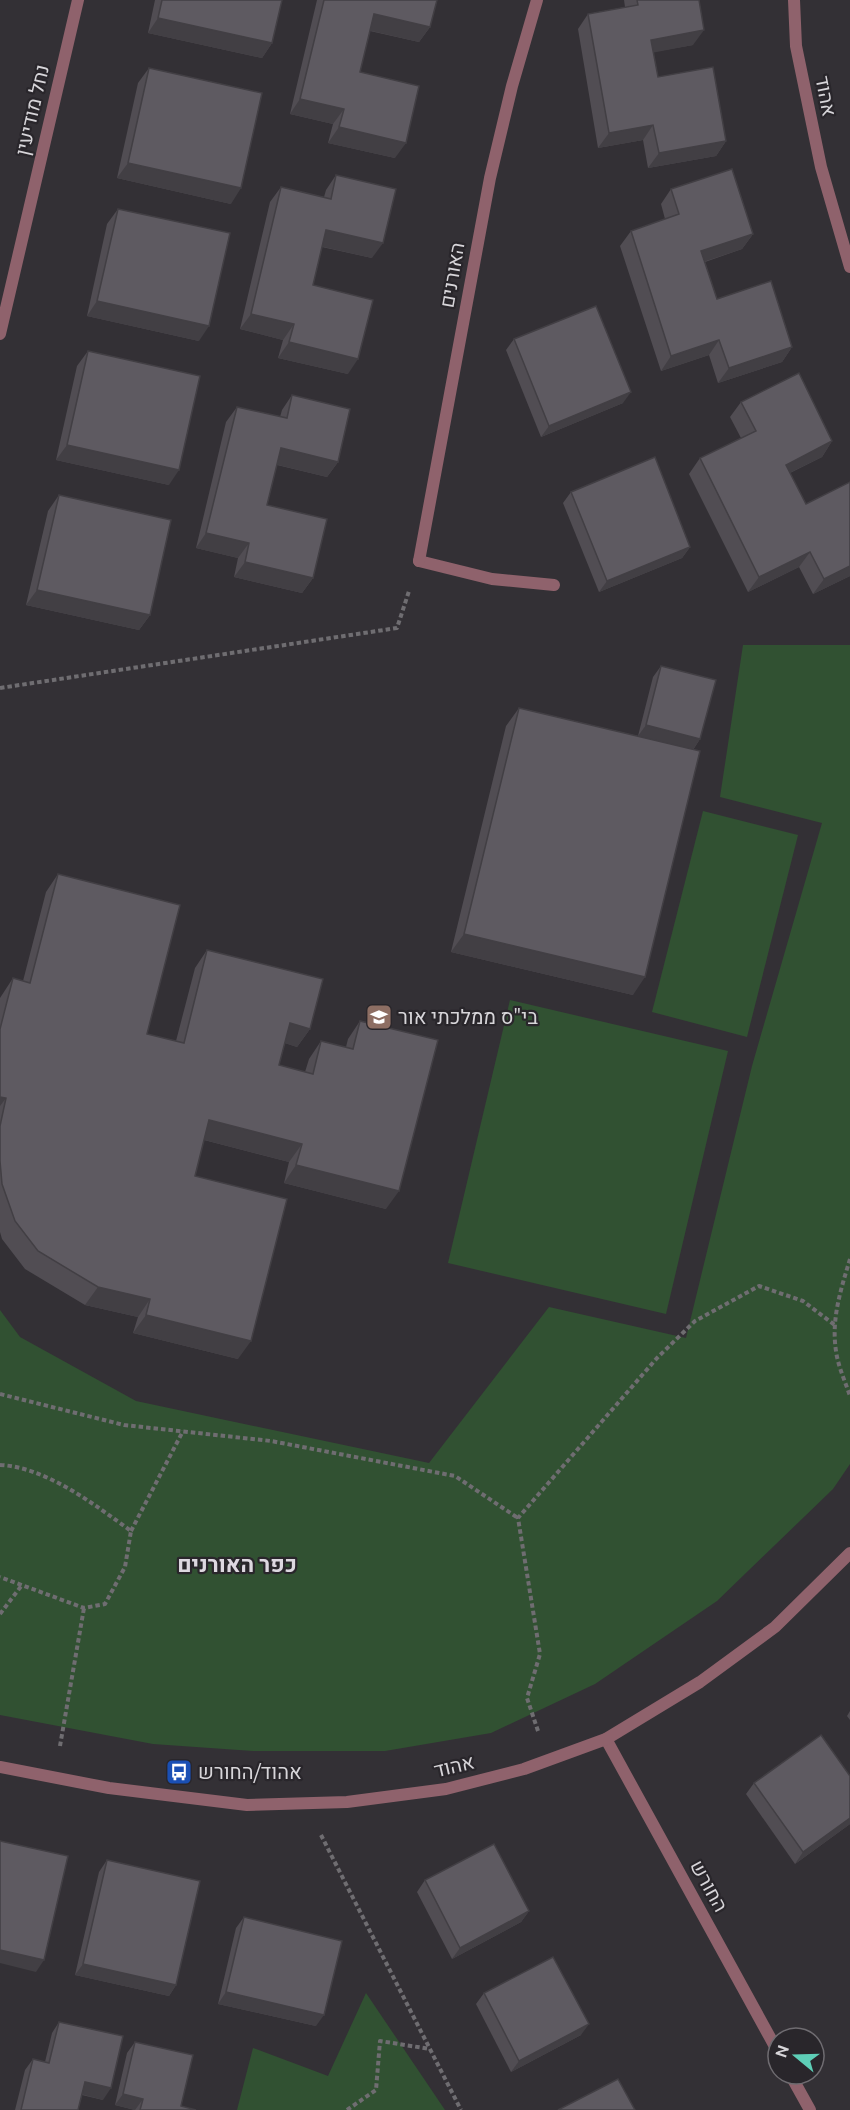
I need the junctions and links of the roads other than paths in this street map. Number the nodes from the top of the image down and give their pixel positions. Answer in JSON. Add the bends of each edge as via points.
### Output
{"nodes":[{"id":1,"x":78,"y":0,"type":"edge"},
{"id":2,"x":537,"y":0,"type":"edge"},
{"id":3,"x":794,"y":0,"type":"edge"},
{"id":4,"x":850,"y":267,"type":"edge"},
{"id":5,"x":0,"y":334,"type":"edge"},
{"id":6,"x":554,"y":585,"type":"dead end"},
{"id":7,"x":850,"y":1553,"type":"edge"},
{"id":8,"x":606,"y":1739,"type":"junction"},
{"id":9,"x":0,"y":1767,"type":"edge"},
{"id":10,"x":766,"y":2030,"type":"edge"},
{"id":11,"x":797,"y":2086,"type":"edge"},
{"id":12,"x":810,"y":2110,"type":"edge"}],
"edges":[{"from":1,"to":5,"type":"street","name":"נחל מודיעין"},
{"from":2,"to":6,"type":"street","name":"האורנים","via":[[489,178],[419,561],[492,579]]},
{"from":3,"to":4,"type":"street","name":"אהוד","via":[[796,46],[820,167]]},
{"from":7,"to":8,"type":"street","name":"אהוד","via":[[775,1627],[700,1682]]},
{"from":8,"to":9,"type":"street","name":"אהוד","via":[[524,1769],[446,1789],[347,1802],[247,1805],[109,1788]]},
{"from":8,"to":10,"type":"street","name":"החורש"},
{"from":11,"to":12,"type":"street"}]}
